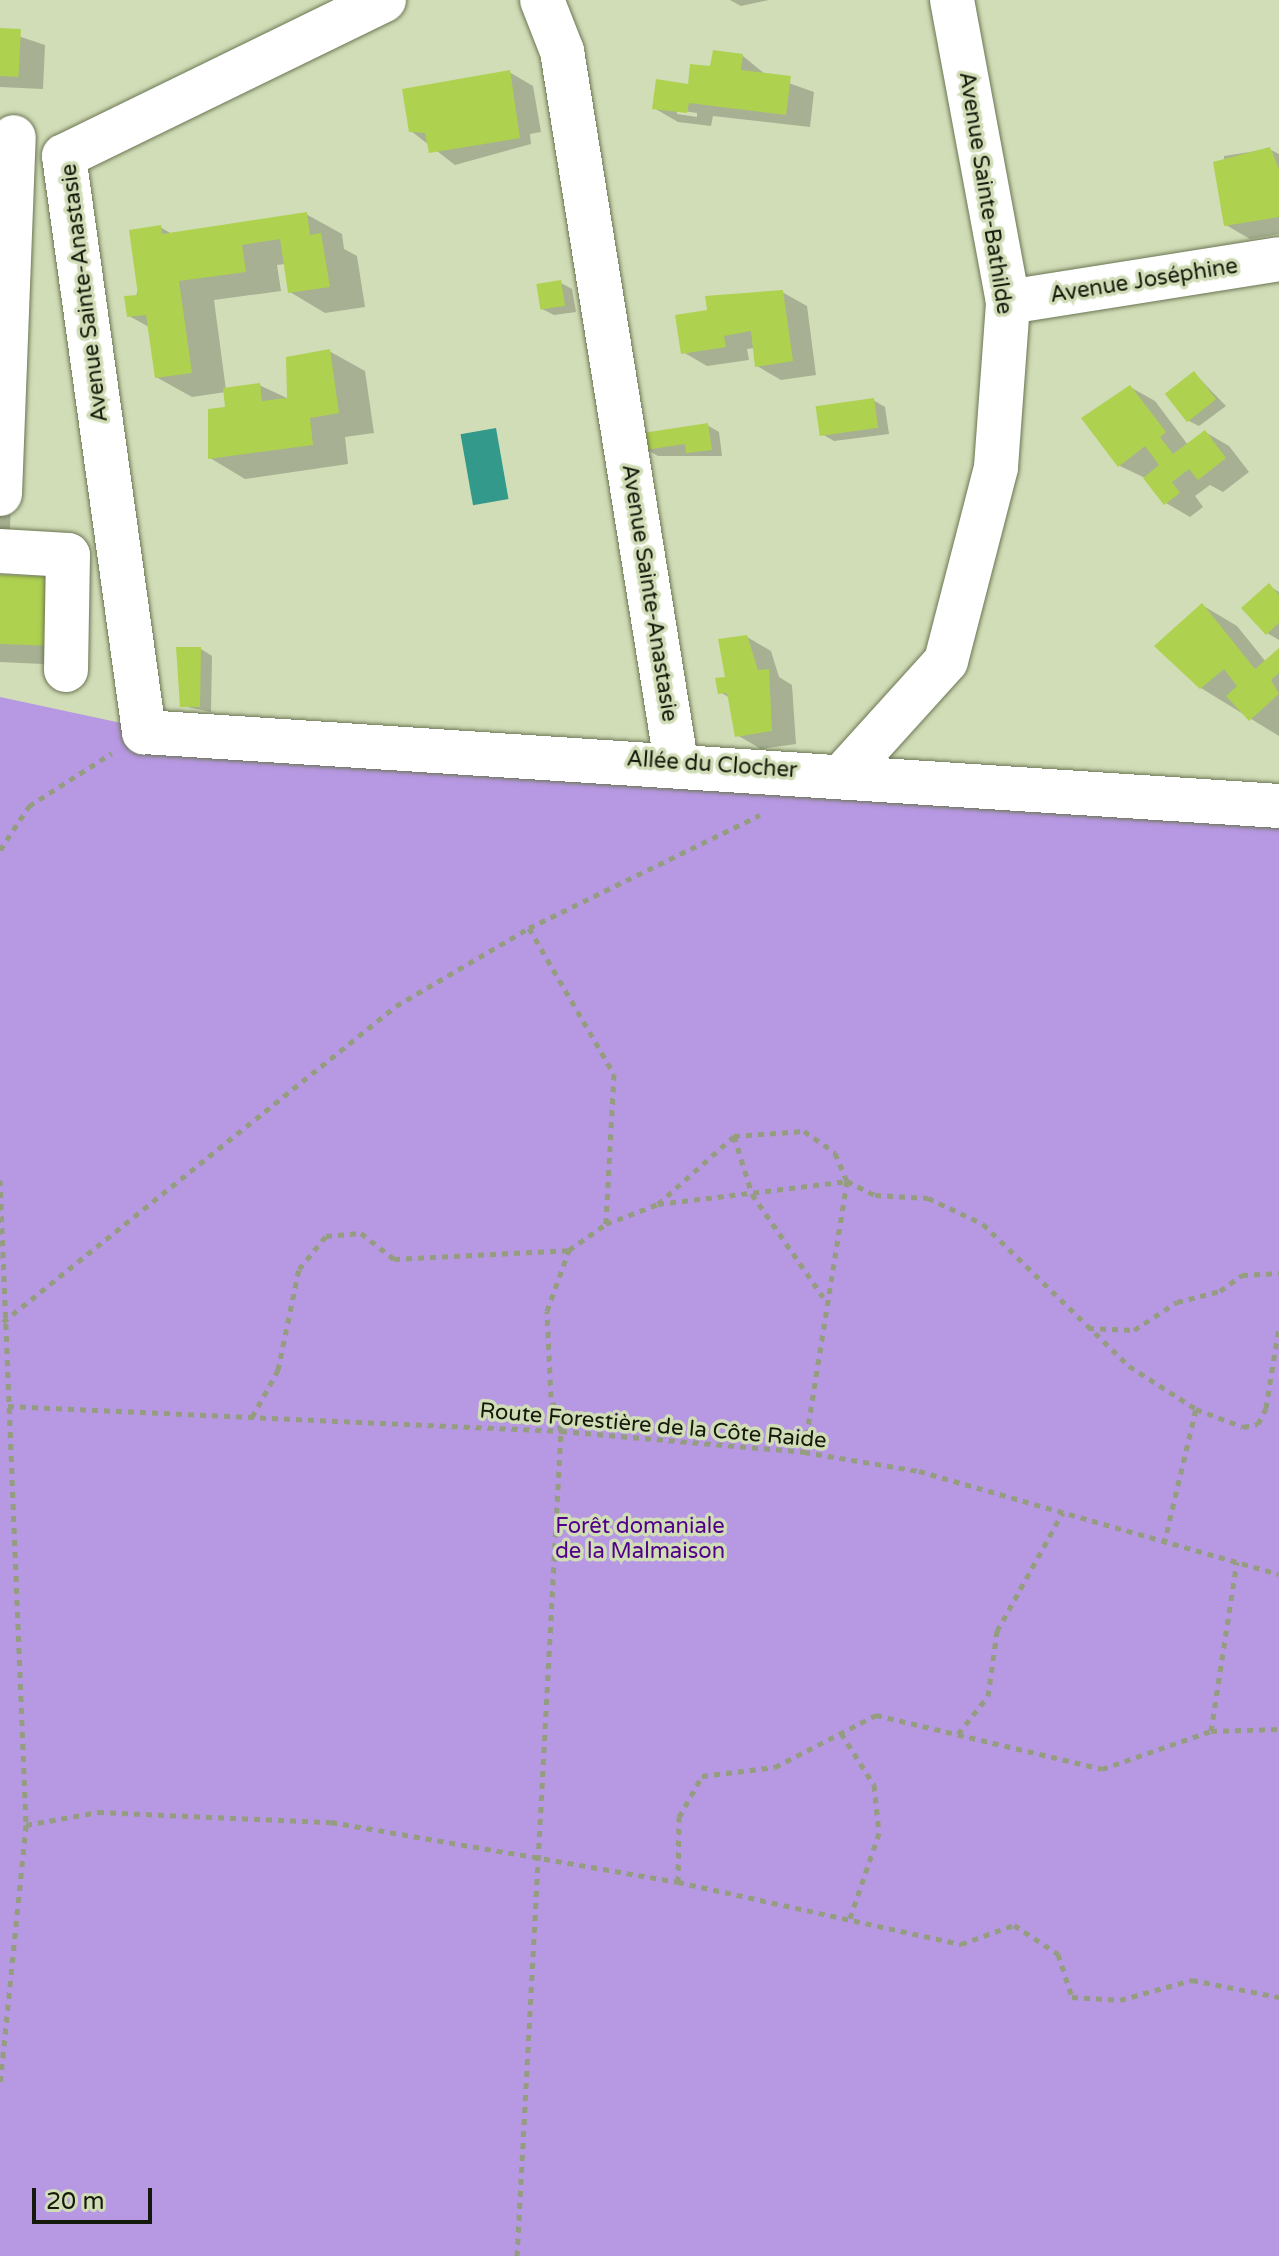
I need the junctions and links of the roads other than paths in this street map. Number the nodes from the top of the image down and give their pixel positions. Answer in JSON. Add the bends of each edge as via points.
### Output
{"nodes":[{"id":1,"x":384,"y":0,"type":"edge"},
{"id":2,"x":542,"y":0,"type":"edge"},
{"id":3,"x":952,"y":0,"type":"edge"},
{"id":4,"x":14,"y":137,"type":"dead end"},
{"id":5,"x":1279,"y":259,"type":"edge"},
{"id":6,"x":1008,"y":302,"type":"junction"},
{"id":7,"x":0,"y":494,"type":"edge"},
{"id":8,"x":0,"y":551,"type":"edge"},
{"id":9,"x":66,"y":670,"type":"dead end"},
{"id":10,"x":144,"y":732,"type":"joint"},
{"id":11,"x":676,"y":762,"type":"junction"},
{"id":12,"x":844,"y":774,"type":"junction"},
{"id":13,"x":1279,"y":806,"type":"edge"}],
"edges":[{"from":1,"to":10,"type":"street","name":"Avenue Sainte-Anastasie","via":[[64,156]]},
{"from":2,"to":11,"type":"street","name":"Avenue Sainte-Anastasie","via":[[562,51]]},
{"from":3,"to":6,"type":"street","name":"Avenue Sainte-Bathilde"},
{"from":4,"to":7,"type":"street"},
{"from":5,"to":6,"type":"street","name":"Avenue Joséphine"},
{"from":6,"to":12,"type":"street","name":"Avenue Sainte-Bathilde","via":[[996,467],[946,661]]},
{"from":8,"to":9,"type":"street","via":[[68,555]]},
{"from":10,"to":11,"type":"street","name":"Allée du Clocher"},
{"from":11,"to":12,"type":"street","name":"Allée du Clocher"},
{"from":12,"to":13,"type":"street","name":"Allée du Clocher"}]}
